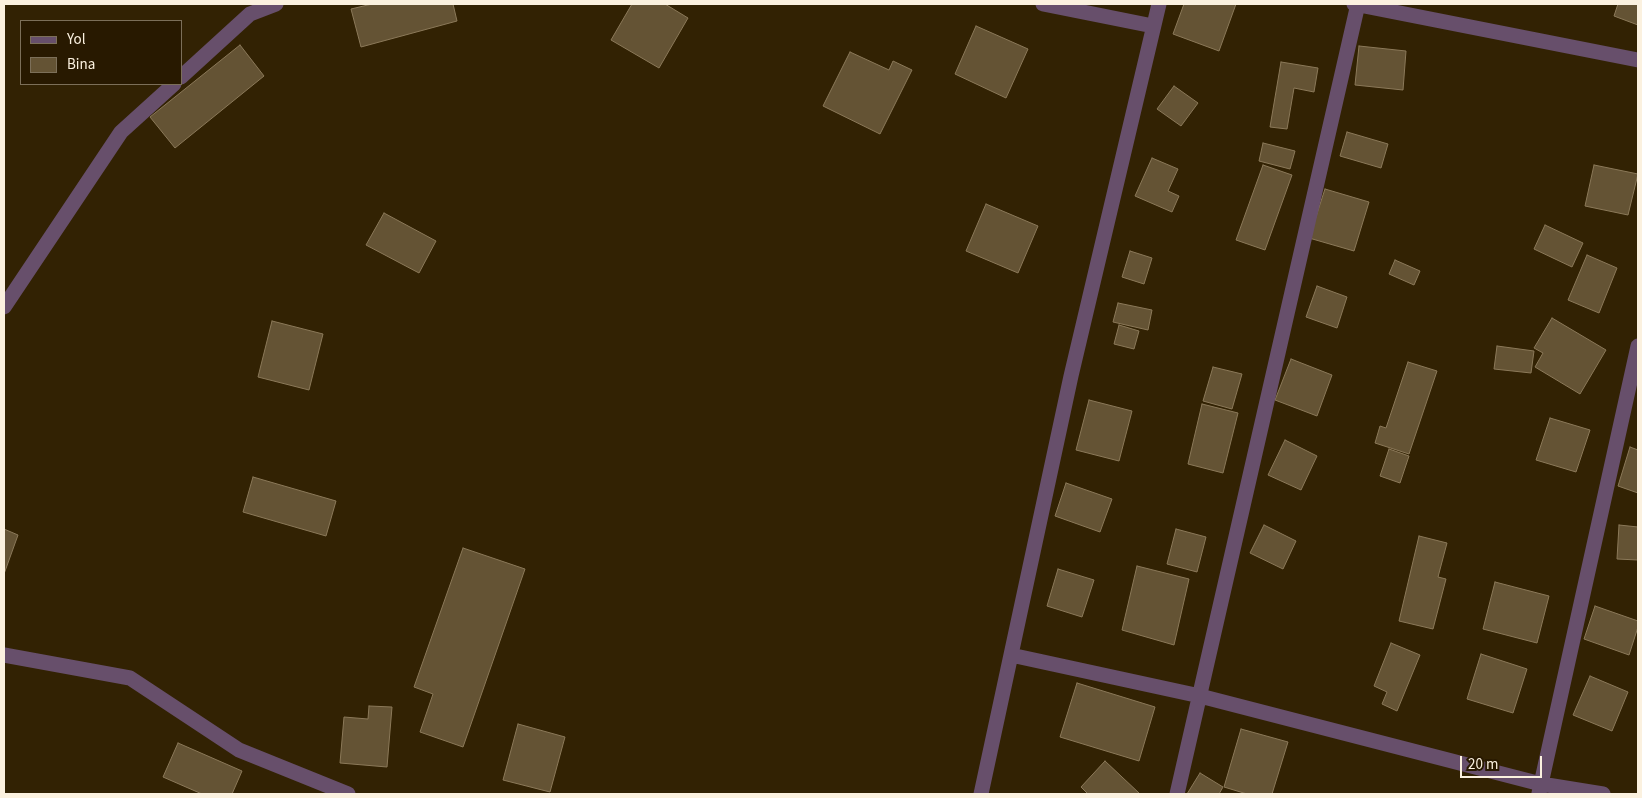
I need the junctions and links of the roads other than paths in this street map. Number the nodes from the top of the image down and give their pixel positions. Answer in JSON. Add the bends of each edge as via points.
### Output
{"nodes":[{"id":1,"x":276,"y":4,"type":"edge"},
{"id":2,"x":1043,"y":4,"type":"edge"},
{"id":3,"x":1159,"y":4,"type":"edge"},
{"id":4,"x":1357,"y":4,"type":"edge"},
{"id":5,"x":1153,"y":26,"type":"junction"},
{"id":6,"x":1638,"y":60,"type":"edge"},
{"id":7,"x":182,"y":76,"type":"edge"},
{"id":8,"x":173,"y":85,"type":"edge"},
{"id":9,"x":4,"y":307,"type":"edge"},
{"id":10,"x":1638,"y":346,"type":"edge"},
{"id":11,"x":4,"y":655,"type":"edge"},
{"id":12,"x":1012,"y":655,"type":"junction"},
{"id":13,"x":1200,"y":696,"type":"junction"},
{"id":14,"x":1540,"y":789,"type":"edge"},
{"id":15,"x":348,"y":794,"type":"edge"},
{"id":16,"x":981,"y":794,"type":"edge"},
{"id":17,"x":1177,"y":794,"type":"edge"},
{"id":18,"x":1604,"y":794,"type":"edge"}],
"edges":[{"from":1,"to":7,"type":"street","via":[[250,14]]},
{"from":2,"to":5,"type":"street"},
{"from":3,"to":5,"type":"street"},
{"from":4,"to":6,"type":"street"},
{"from":4,"to":13,"type":"street"},
{"from":5,"to":12,"type":"street","via":[[1071,376]]},
{"from":8,"to":9,"type":"street","via":[[121,132]]},
{"from":10,"to":14,"type":"street"},
{"from":11,"to":15,"type":"street","via":[[130,678],[239,750]]},
{"from":12,"to":13,"type":"street"},
{"from":12,"to":16,"type":"street"},
{"from":13,"to":14,"type":"street"},
{"from":13,"to":17,"type":"street"},
{"from":14,"to":18,"type":"street"}]}
